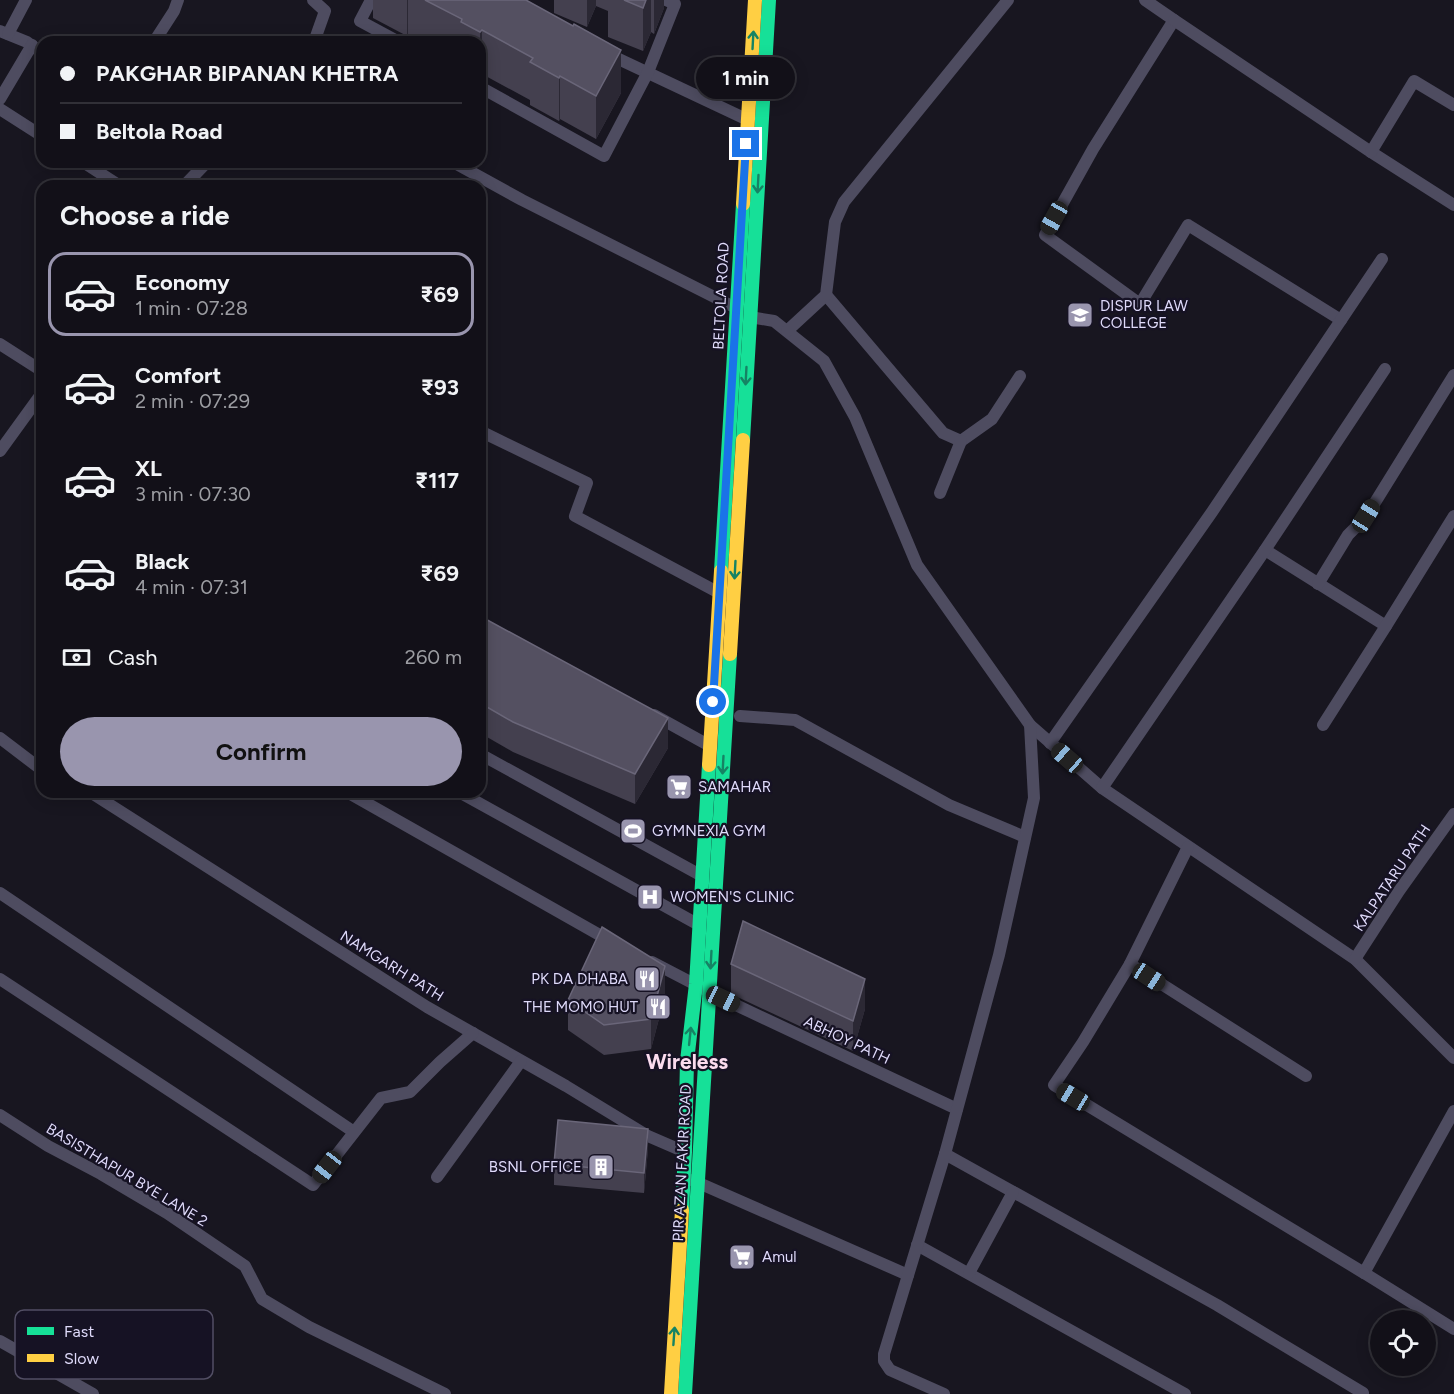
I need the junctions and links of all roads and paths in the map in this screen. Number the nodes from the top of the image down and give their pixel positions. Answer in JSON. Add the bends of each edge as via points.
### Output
{"nodes":[{"id":1,"x":26,"y":0,"type":"edge"},
{"id":2,"x":178,"y":0,"type":"edge"},
{"id":3,"x":314,"y":0,"type":"edge"},
{"id":4,"x":371,"y":0,"type":"edge"},
{"id":5,"x":666,"y":0,"type":"edge"},
{"id":6,"x":755,"y":0,"type":"edge"},
{"id":7,"x":769,"y":0,"type":"edge"},
{"id":8,"x":1008,"y":0,"type":"edge"},
{"id":9,"x":1145,"y":0,"type":"edge"},
{"id":10,"x":1174,"y":20,"type":"junction"},
{"id":11,"x":4,"y":32,"type":"edge"},
{"id":12,"x":158,"y":36,"type":"edge"},
{"id":13,"x":316,"y":36,"type":"edge"},
{"id":14,"x":388,"y":36,"type":"edge"},
{"id":15,"x":36,"y":48,"type":"edge"},
{"id":16,"x":597,"y":48,"type":"edge"},
{"id":17,"x":36,"y":50,"type":"edge"},
{"id":18,"x":648,"y":72,"type":"junction"},
{"id":19,"x":486,"y":90,"type":"edge"},
{"id":20,"x":0,"y":99,"type":"edge"},
{"id":21,"x":1454,"y":105,"type":"edge"},
{"id":22,"x":0,"y":109,"type":"edge"},
{"id":23,"x":748,"y":120,"type":"junction"},
{"id":24,"x":36,"y":132,"type":"edge"},
{"id":25,"x":1371,"y":152,"type":"junction"},
{"id":26,"x":92,"y":168,"type":"edge"},
{"id":27,"x":201,"y":168,"type":"edge"},
{"id":28,"x":464,"y":168,"type":"edge"},
{"id":29,"x":111,"y":180,"type":"edge"},
{"id":30,"x":190,"y":180,"type":"edge"},
{"id":31,"x":486,"y":180,"type":"edge"},
{"id":32,"x":486,"y":180,"type":"edge"},
{"id":33,"x":1454,"y":205,"type":"edge"},
{"id":34,"x":1382,"y":259,"type":"dead end"},
{"id":35,"x":826,"y":295,"type":"junction"},
{"id":36,"x":736,"y":308,"type":"junction"},
{"id":37,"x":750,"y":317,"type":"junction"},
{"id":38,"x":1341,"y":320,"type":"junction"},
{"id":39,"x":787,"y":332,"type":"junction"},
{"id":40,"x":0,"y":344,"type":"edge"},
{"id":41,"x":36,"y":366,"type":"edge"},
{"id":42,"x":1385,"y":369,"type":"dead end"},
{"id":43,"x":1454,"y":375,"type":"edge"},
{"id":44,"x":1020,"y":376,"type":"dead end"},
{"id":45,"x":36,"y":403,"type":"edge"},
{"id":46,"x":486,"y":434,"type":"edge"},
{"id":47,"x":961,"y":441,"type":"junction"},
{"id":48,"x":0,"y":452,"type":"edge"},
{"id":49,"x":940,"y":493,"type":"dead end"},
{"id":50,"x":1454,"y":516,"type":"edge"},
{"id":51,"x":1265,"y":550,"type":"junction"},
{"id":52,"x":1318,"y":584,"type":"junction"},
{"id":53,"x":719,"y":593,"type":"junction"},
{"id":54,"x":733,"y":599,"type":"junction"},
{"id":55,"x":1386,"y":626,"type":"junction"},
{"id":56,"x":643,"y":709,"type":"edge"},
{"id":57,"x":740,"y":716,"type":"dead end"},
{"id":58,"x":1030,"y":725,"type":"junction"},
{"id":59,"x":1323,"y":725,"type":"dead end"},
{"id":60,"x":0,"y":738,"type":"edge"},
{"id":61,"x":1050,"y":743,"type":"junction"},
{"id":62,"x":710,"y":746,"type":"junction"},
{"id":63,"x":486,"y":757,"type":"edge"},
{"id":64,"x":36,"y":765,"type":"edge"},
{"id":65,"x":1102,"y":788,"type":"junction"},
{"id":66,"x":99,"y":798,"type":"edge"},
{"id":67,"x":358,"y":798,"type":"edge"},
{"id":68,"x":470,"y":798,"type":"edge"},
{"id":69,"x":1454,"y":814,"type":"edge"},
{"id":70,"x":1025,"y":837,"type":"junction"},
{"id":71,"x":1188,"y":846,"type":"junction"},
{"id":72,"x":702,"y":876,"type":"junction"},
{"id":73,"x":0,"y":893,"type":"edge"},
{"id":74,"x":699,"y":925,"type":"junction"},
{"id":75,"x":619,"y":946,"type":"edge"},
{"id":76,"x":640,"y":956,"type":"edge"},
{"id":77,"x":1355,"y":959,"type":"junction"},
{"id":78,"x":1130,"y":964,"type":"junction"},
{"id":79,"x":0,"y":979,"type":"edge"},
{"id":80,"x":696,"y":984,"type":"junction"},
{"id":81,"x":710,"y":991,"type":"junction"},
{"id":82,"x":473,"y":1033,"type":"junction"},
{"id":83,"x":1454,"y":1058,"type":"edge"},
{"id":84,"x":521,"y":1061,"type":"junction"},
{"id":85,"x":1306,"y":1076,"type":"dead end"},
{"id":86,"x":957,"y":1109,"type":"junction"},
{"id":87,"x":1454,"y":1111,"type":"edge"},
{"id":88,"x":0,"y":1115,"type":"edge"},
{"id":89,"x":354,"y":1132,"type":"junction"},
{"id":90,"x":686,"y":1152,"type":"junction"},
{"id":91,"x":945,"y":1154,"type":"junction"},
{"id":92,"x":684,"y":1176,"type":"junction"},
{"id":93,"x":437,"y":1177,"type":"dead end"},
{"id":94,"x":698,"y":1182,"type":"junction"},
{"id":95,"x":1013,"y":1192,"type":"junction"},
{"id":96,"x":917,"y":1245,"type":"junction"},
{"id":97,"x":1364,"y":1273,"type":"junction"},
{"id":98,"x":969,"y":1274,"type":"junction"},
{"id":99,"x":908,"y":1275,"type":"junction"},
{"id":100,"x":1454,"y":1329,"type":"edge"},
{"id":101,"x":0,"y":1341,"type":"edge"},
{"id":102,"x":15,"y":1350,"type":"edge"},
{"id":103,"x":67,"y":1379,"type":"edge"},
{"id":104,"x":1363,"y":1393,"type":"edge"},
{"id":105,"x":93,"y":1394,"type":"edge"},
{"id":106,"x":445,"y":1394,"type":"edge"},
{"id":107,"x":671,"y":1394,"type":"edge"},
{"id":108,"x":685,"y":1394,"type":"edge"},
{"id":109,"x":944,"y":1394,"type":"edge"},
{"id":110,"x":1185,"y":1394,"type":"edge"}],
"edges":[{"from":1,"to":11,"type":"street"},
{"from":2,"to":12,"type":"street"},
{"from":3,"to":13,"type":"street","via":[[325,11]]},
{"from":4,"to":14,"type":"street","via":[[360,21]]},
{"from":5,"to":18,"type":"street","via":[[675,4]]},
{"from":23,"to":6,"type":"main road","name":"BELTOLA ROAD","one_way":true},
{"from":7,"to":37,"type":"main road","name":"PIR AZAN FAKIR ROAD","one_way":true},
{"from":8,"to":35,"type":"street","via":[[844,202],[836,222]]},
{"from":9,"to":10,"type":"street"},
{"from":10,"to":25,"type":"street"},
{"from":10,"to":38,"type":"street","via":[[1045,235],[1140,304],[1188,225]]},
{"from":11,"to":15,"type":"street"},
{"from":16,"to":18,"type":"street"},
{"from":17,"to":20,"type":"street"},
{"from":18,"to":19,"type":"street","via":[[604,156]]},
{"from":18,"to":23,"type":"street"},
{"from":21,"to":25,"type":"street","via":[[1414,81]]},
{"from":22,"to":24,"type":"street"},
{"from":23,"to":36,"type":"main road","name":"BELTOLA ROAD"},
{"from":25,"to":33,"type":"street"},
{"from":26,"to":29,"type":"street"},
{"from":27,"to":30,"type":"street"},
{"from":28,"to":31,"type":"street"},
{"from":32,"to":36,"type":"street"},
{"from":34,"to":38,"type":"street"},
{"from":35,"to":39,"type":"street"},
{"from":35,"to":47,"type":"street","via":[[943,434]]},
{"from":36,"to":53,"type":"main road","name":"BELTOLA ROAD"},
{"from":37,"to":39,"type":"street","via":[[774,321]]},
{"from":37,"to":54,"type":"main road","name":"PIR AZAN FAKIR ROAD","one_way":true},
{"from":38,"to":61,"type":"street"},
{"from":39,"to":58,"type":"street","via":[[824,361],[855,417],[917,565]]},
{"from":40,"to":41,"type":"street"},
{"from":42,"to":51,"type":"street"},
{"from":43,"to":52,"type":"street","via":[[1366,516],[1348,535]]},
{"from":44,"to":47,"type":"street","via":[[992,419]]},
{"from":45,"to":48,"type":"street"},
{"from":46,"to":53,"type":"street","via":[[587,483],[575,516]]},
{"from":47,"to":49,"type":"street"},
{"from":50,"to":55,"type":"street"},
{"from":51,"to":52,"type":"street"},
{"from":51,"to":65,"type":"street"},
{"from":52,"to":55,"type":"street"},
{"from":53,"to":54,"type":"street"},
{"from":53,"to":62,"type":"main road","name":"PIR AZAN FAKIR ROAD"},
{"from":54,"to":81,"type":"main road","name":"PIR AZAN FAKIR ROAD","one_way":true},
{"from":55,"to":59,"type":"street"},
{"from":56,"to":62,"type":"street"},
{"from":57,"to":70,"type":"street","via":[[795,720],[949,805]]},
{"from":58,"to":61,"type":"street"},
{"from":58,"to":70,"type":"street","via":[[1034,798]]},
{"from":60,"to":64,"type":"street"},
{"from":61,"to":65,"type":"street"},
{"from":62,"to":72,"type":"main road","name":"PIR AZAN FAKIR ROAD"},
{"from":63,"to":72,"type":"street"},
{"from":65,"to":71,"type":"street"},
{"from":66,"to":82,"type":"street","name":"NAMGARH PATH"},
{"from":67,"to":75,"type":"street"},
{"from":68,"to":74,"type":"street"},
{"from":69,"to":77,"type":"street","name":"KALPATARU PATH"},
{"from":70,"to":86,"type":"street","via":[[999,955]]},
{"from":71,"to":77,"type":"street"},
{"from":71,"to":78,"type":"street"},
{"from":72,"to":74,"type":"main road","name":"PIR AZAN FAKIR ROAD"},
{"from":73,"to":89,"type":"street"},
{"from":74,"to":80,"type":"main road","name":"PIR AZAN FAKIR ROAD"},
{"from":76,"to":80,"type":"street","name":"ABHOY PATH"},
{"from":77,"to":83,"type":"street"},
{"from":78,"to":85,"type":"street"},
{"from":78,"to":97,"type":"street","via":[[1054,1085]]},
{"from":79,"to":89,"type":"street","via":[[313,1185]]},
{"from":80,"to":81,"type":"street","name":"ABHOY PATH"},
{"from":90,"to":80,"type":"main road","name":"PIR AZAN FAKIR ROAD","one_way":true,"via":[[687,1061]]},
{"from":81,"to":86,"type":"street","name":"ABHOY PATH"},
{"from":81,"to":94,"type":"main road","name":"PIR AZAN FAKIR ROAD"},
{"from":82,"to":84,"type":"street","name":"NAMGARH PATH"},
{"from":82,"to":89,"type":"street","via":[[410,1092],[381,1098]]},
{"from":84,"to":90,"type":"street","name":"NAMGARH PATH","via":[[648,1136]]},
{"from":84,"to":93,"type":"street"},
{"from":86,"to":91,"type":"street"},
{"from":87,"to":97,"type":"street"},
{"from":88,"to":106,"type":"street","name":"BASISTHAPUR BYE LANE 2","via":[[167,1213],[245,1266],[262,1299],[309,1327]]},
{"from":90,"to":92,"type":"main road","name":"PIR AZAN FAKIR ROAD"},
{"from":91,"to":95,"type":"street"},
{"from":91,"to":96,"type":"street"},
{"from":92,"to":94,"type":"street"},
{"from":107,"to":92,"type":"main road","name":"PIR AZAN FAKIR ROAD","one_way":true},
{"from":94,"to":99,"type":"street"},
{"from":94,"to":108,"type":"main road","name":"PIR AZAN FAKIR ROAD"},
{"from":95,"to":98,"type":"street"},
{"from":95,"to":104,"type":"street","via":[[1217,1305]]},
{"from":96,"to":98,"type":"street"},
{"from":96,"to":99,"type":"street"},
{"from":97,"to":100,"type":"street"},
{"from":98,"to":110,"type":"street"},
{"from":99,"to":109,"type":"street","via":[[884,1361],[890,1370]]},
{"from":101,"to":102,"type":"street"},
{"from":103,"to":105,"type":"street"}]}
